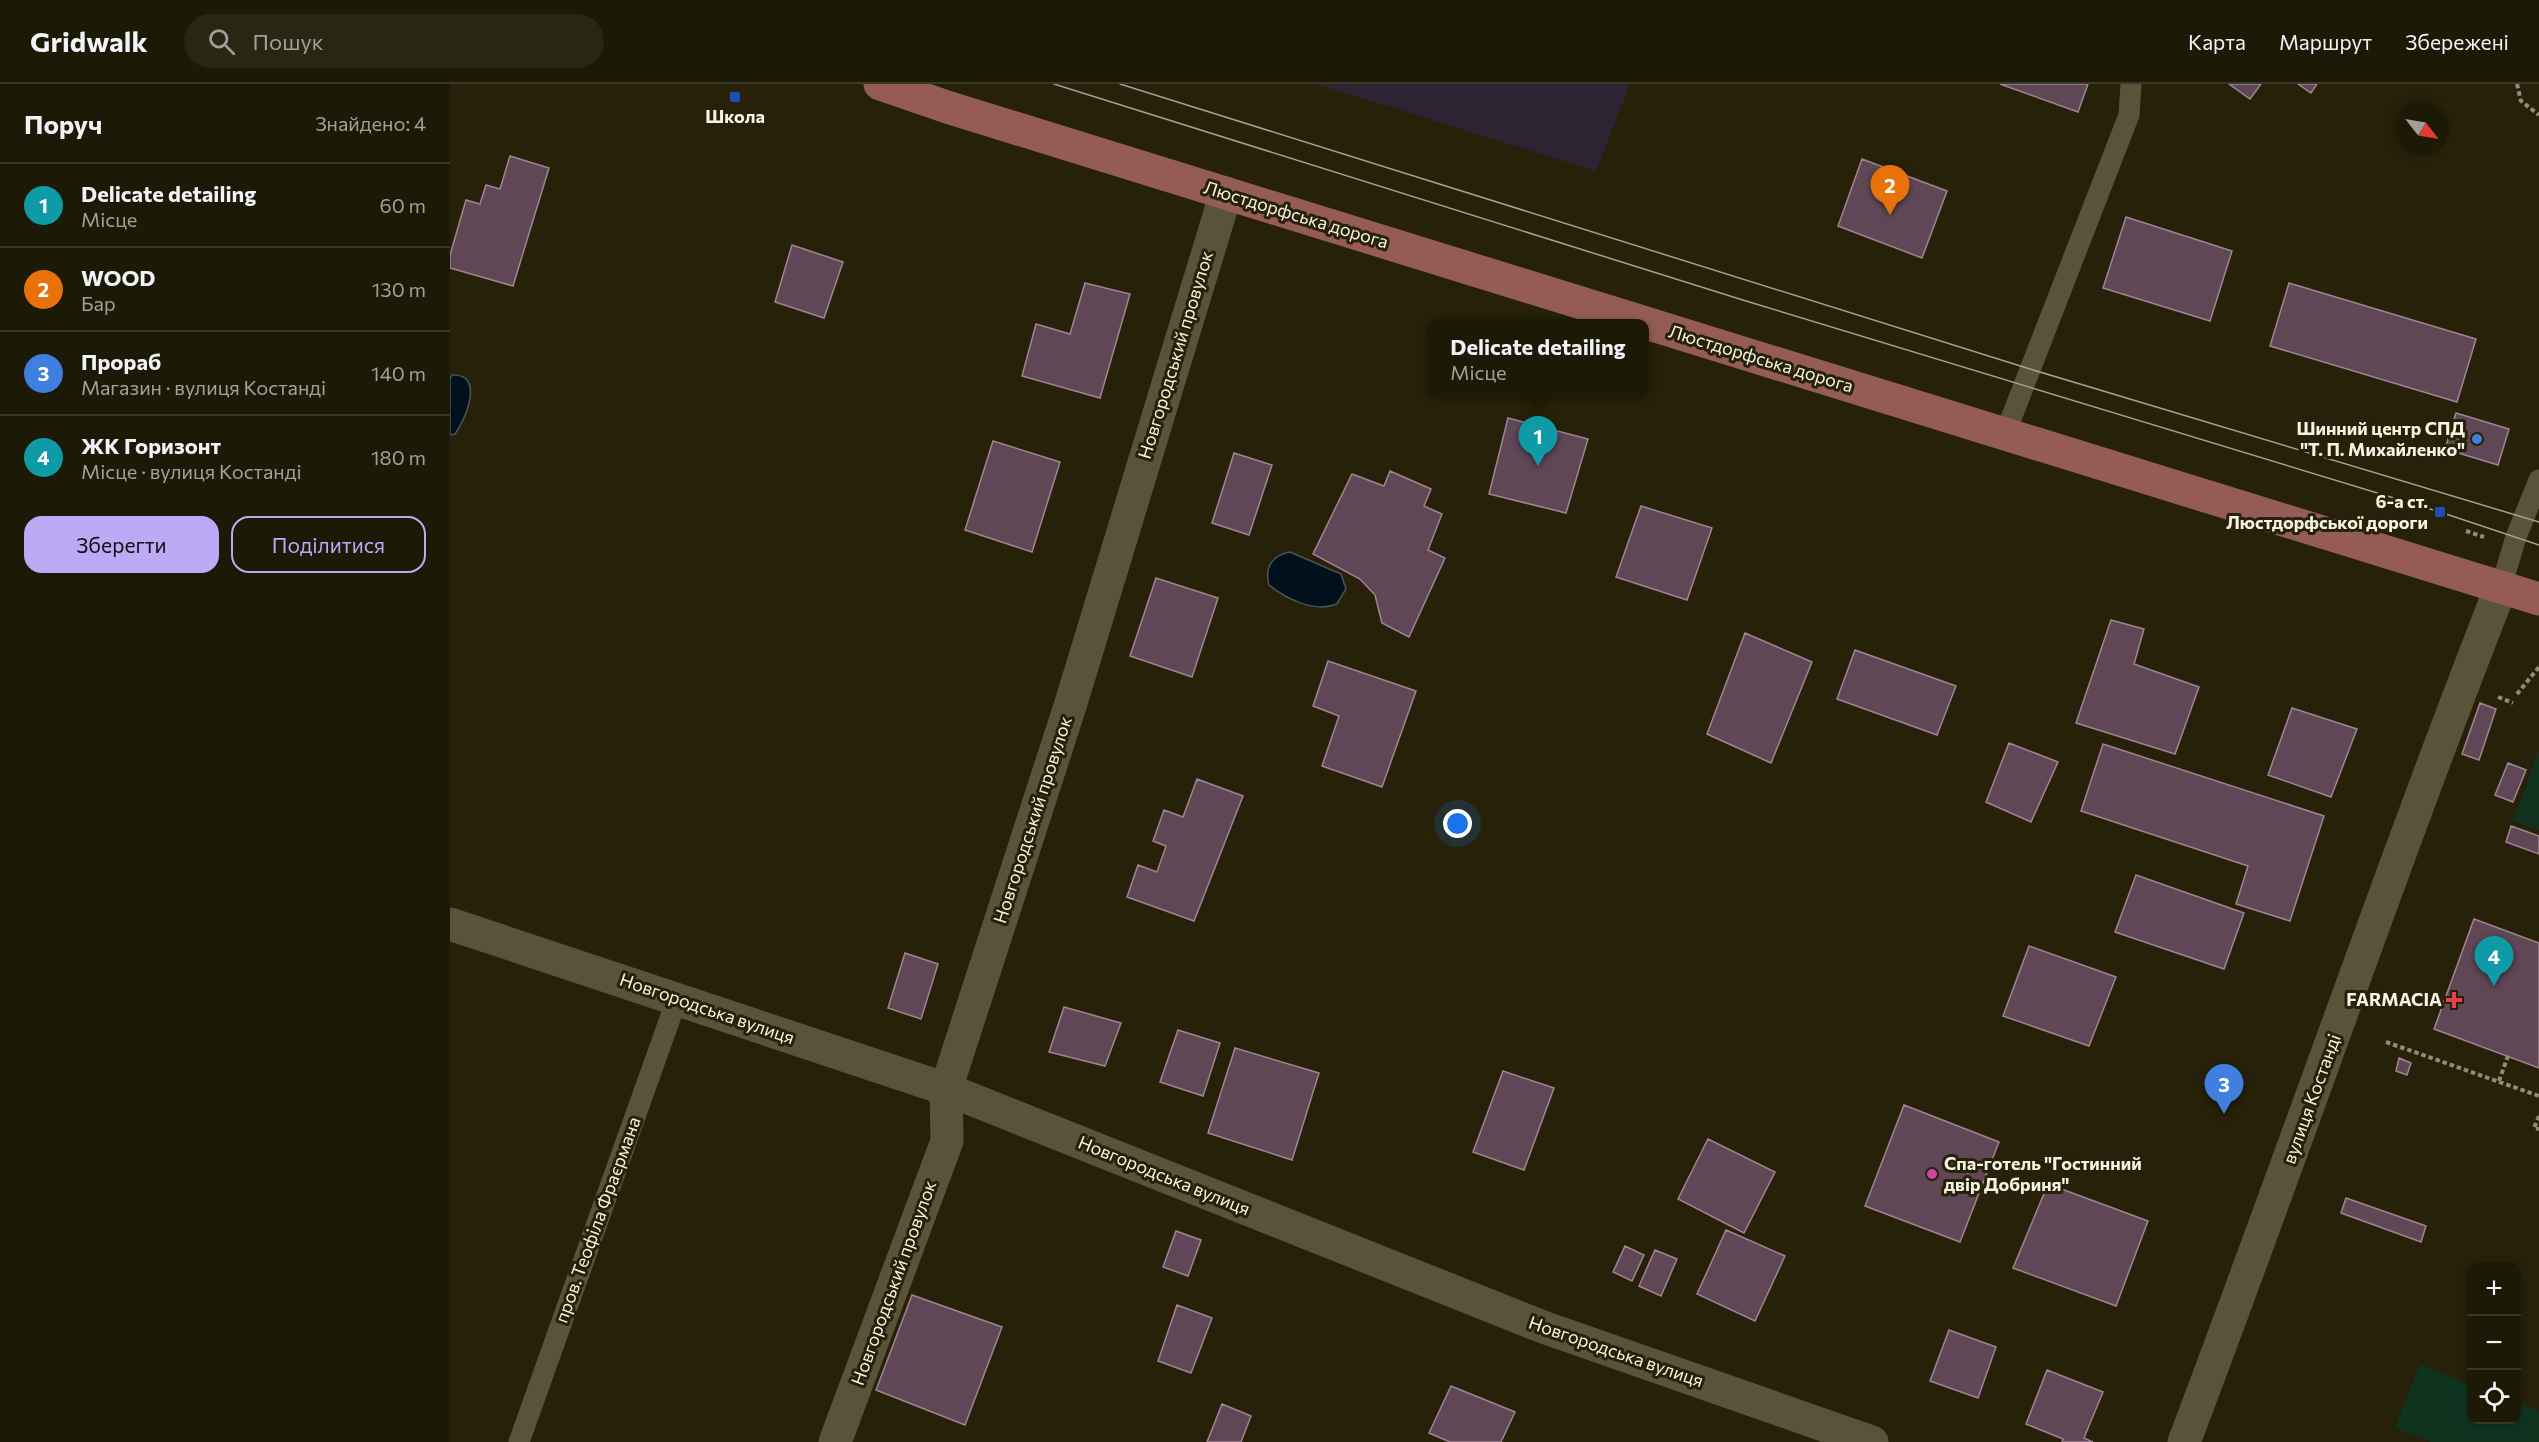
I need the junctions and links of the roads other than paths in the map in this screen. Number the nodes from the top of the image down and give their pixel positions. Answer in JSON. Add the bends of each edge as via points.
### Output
{"nodes":[{"id":1,"x":880,"y":84,"type":"edge"},
{"id":2,"x":2132,"y":84,"type":"edge"},
{"id":3,"x":1226,"y":193,"type":"junction"},
{"id":4,"x":1633,"y":319,"type":"edge"},
{"id":5,"x":1649,"y":324,"type":"edge"},
{"id":6,"x":2005,"y":434,"type":"junction"},
{"id":7,"x":2539,"y":480,"type":"edge"},
{"id":8,"x":2501,"y":587,"type":"junction"},
{"id":9,"x":2539,"y":599,"type":"edge"},
{"id":10,"x":450,"y":924,"type":"edge"},
{"id":11,"x":677,"y":999,"type":"junction"},
{"id":12,"x":946,"y":1089,"type":"junction"},
{"id":13,"x":519,"y":1442,"type":"edge"},
{"id":14,"x":835,"y":1442,"type":"edge"},
{"id":15,"x":1872,"y":1442,"type":"edge"},
{"id":16,"x":2184,"y":1442,"type":"edge"}],
"edges":[{"from":1,"to":3,"type":"main road","name":"Люстдорфська дорога"},
{"from":2,"to":6,"type":"lane","via":[[2129,115]]},
{"from":3,"to":4,"type":"main road","name":"Люстдорфська дорога"},
{"from":3,"to":12,"type":"street","name":"Новгородський провулок","via":[[1071,703]]},
{"from":5,"to":6,"type":"main road","name":"Люстдорфська дорога"},
{"from":6,"to":8,"type":"main road","name":"Люстдорфська дорога"},
{"from":7,"to":8,"type":"lane"},
{"from":8,"to":9,"type":"main road","name":"Люстдорфська дорога"},
{"from":8,"to":16,"type":"street","name":"вулиця Костанді"},
{"from":10,"to":11,"type":"street","name":"Новгородська вулиця"},
{"from":11,"to":12,"type":"street","name":"Новгородська вулиця"},
{"from":11,"to":13,"type":"lane","name":"пров. Теофіла Фраєрмана"},
{"from":12,"to":14,"type":"street","name":"Новгородський провулок","via":[[947,1141]]},
{"from":12,"to":15,"type":"street","name":"Новгородська вулиця","via":[[1542,1327]]}]}
